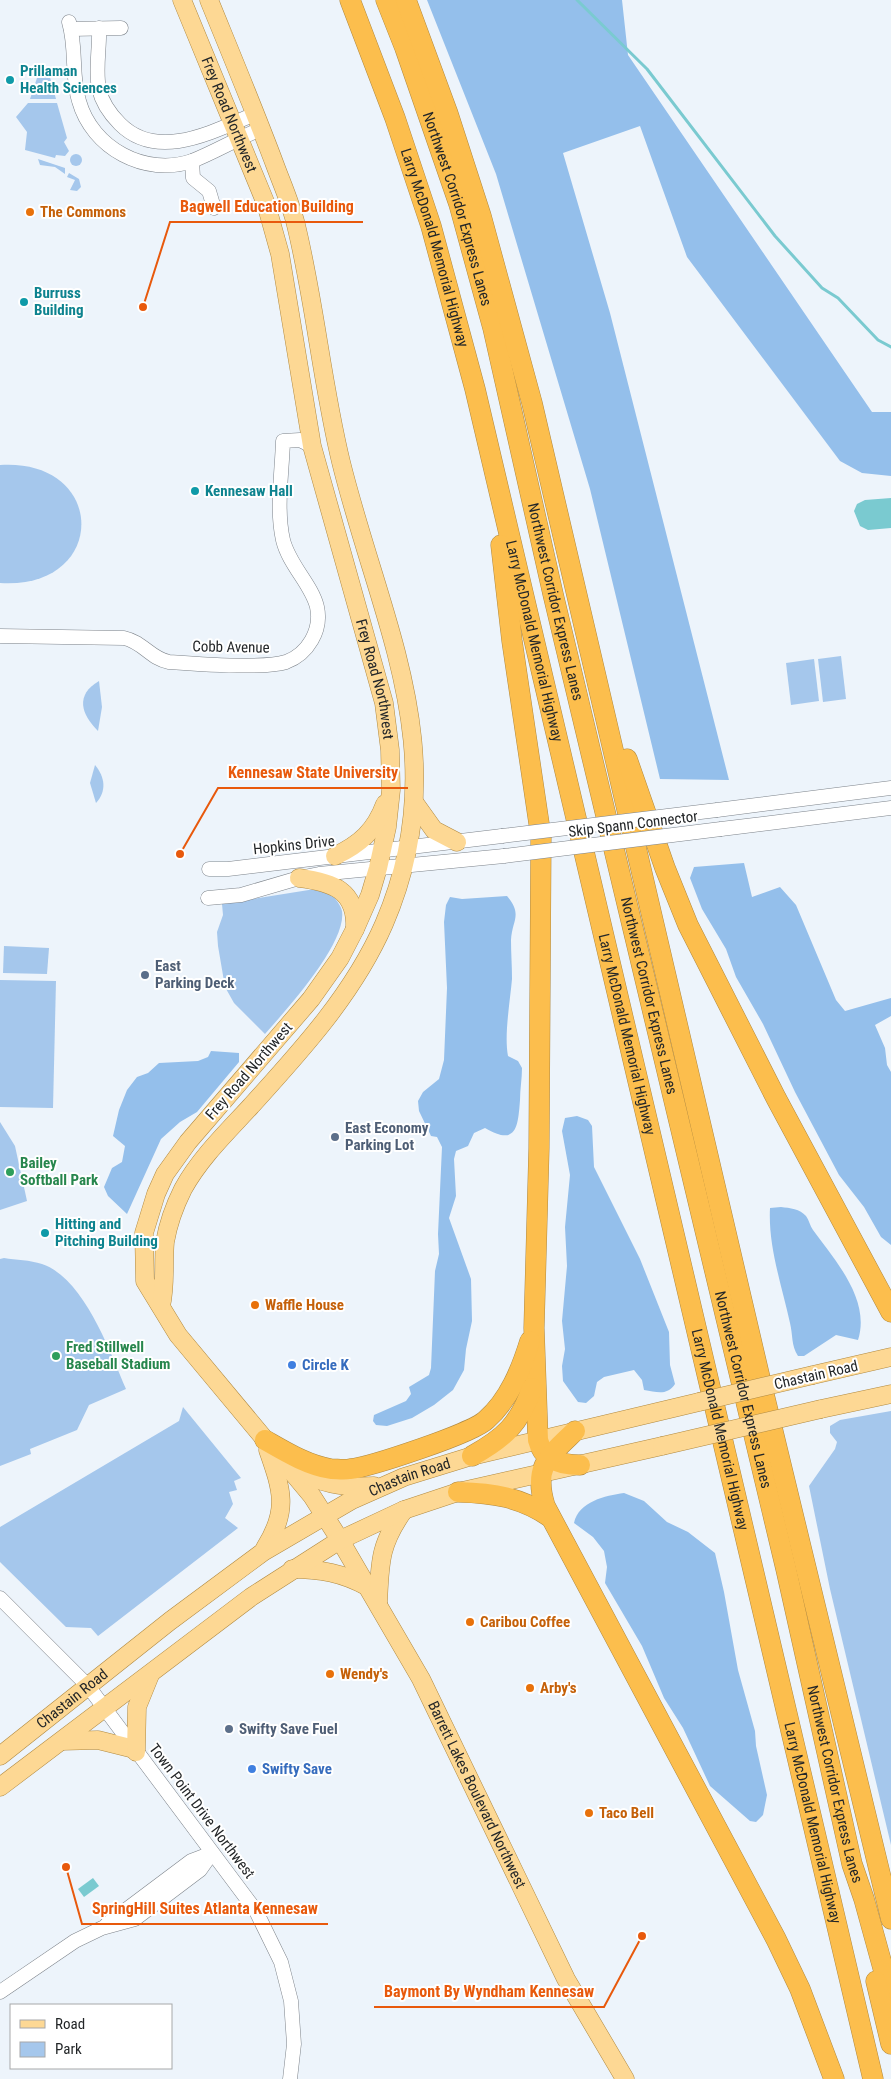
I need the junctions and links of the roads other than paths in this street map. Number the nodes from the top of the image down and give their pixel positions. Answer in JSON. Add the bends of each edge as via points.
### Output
{"nodes":[{"id":1,"x":182,"y":0,"type":"edge"},
{"id":2,"x":208,"y":0,"type":"edge"},
{"id":3,"x":350,"y":0,"type":"edge"},
{"id":4,"x":386,"y":0,"type":"edge"},
{"id":5,"x":406,"y":0,"type":"edge"},
{"id":6,"x":99,"y":28,"type":"junction"},
{"id":7,"x":120,"y":28,"type":"dead end"},
{"id":8,"x":258,"y":121,"type":"junction"},
{"id":9,"x":235,"y":131,"type":"junction"},
{"id":10,"x":192,"y":160,"type":"junction"},
{"id":11,"x":214,"y":208,"type":"dead end"},
{"id":12,"x":312,"y":446,"type":"junction"},
{"id":13,"x":493,"y":461,"type":"junction"},
{"id":14,"x":0,"y":636,"type":"edge"},
{"id":15,"x":603,"y":702,"type":"junction"},
{"id":16,"x":891,"y":788,"type":"edge"},
{"id":17,"x":391,"y":790,"type":"junction"},
{"id":18,"x":414,"y":802,"type":"junction"},
{"id":19,"x":891,"y":808,"type":"edge"},
{"id":20,"x":463,"y":841,"type":"junction"},
{"id":21,"x":408,"y":848,"type":"junction"},
{"id":22,"x":382,"y":851,"type":"junction"},
{"id":23,"x":335,"y":856,"type":"junction"},
{"id":24,"x":403,"y":867,"type":"junction"},
{"id":25,"x":209,"y":868,"type":"dead end"},
{"id":26,"x":378,"y":868,"type":"junction"},
{"id":27,"x":299,"y":878,"type":"junction"},
{"id":28,"x":208,"y":898,"type":"dead end"},
{"id":29,"x":355,"y":930,"type":"junction"},
{"id":30,"x":885,"y":1293,"type":"edge"},
{"id":31,"x":161,"y":1306,"type":"junction"},
{"id":32,"x":891,"y":1312,"type":"edge"},
{"id":33,"x":534,"y":1328,"type":"junction"},
{"id":34,"x":891,"y":1357,"type":"edge"},
{"id":35,"x":535,"y":1380,"type":"junction"},
{"id":36,"x":891,"y":1394,"type":"edge"},
{"id":37,"x":575,"y":1431,"type":"junction"},
{"id":38,"x":265,"y":1440,"type":"junction"},
{"id":39,"x":538,"y":1440,"type":"junction"},
{"id":40,"x":472,"y":1456,"type":"junction"},
{"id":41,"x":283,"y":1461,"type":"junction"},
{"id":42,"x":545,"y":1465,"type":"junction"},
{"id":43,"x":580,"y":1465,"type":"joint"},
{"id":44,"x":383,"y":1485,"type":"junction"},
{"id":45,"x":458,"y":1492,"type":"junction"},
{"id":46,"x":404,"y":1510,"type":"junction"},
{"id":47,"x":324,"y":1514,"type":"junction"},
{"id":48,"x":550,"y":1517,"type":"junction"},
{"id":49,"x":340,"y":1540,"type":"junction"},
{"id":50,"x":263,"y":1552,"type":"junction"},
{"id":51,"x":291,"y":1569,"type":"junction"},
{"id":52,"x":368,"y":1587,"type":"junction"},
{"id":53,"x":0,"y":1598,"type":"edge"},
{"id":54,"x":378,"y":1604,"type":"junction"},
{"id":55,"x":152,"y":1673,"type":"junction"},
{"id":56,"x":88,"y":1686,"type":"junction"},
{"id":57,"x":103,"y":1708,"type":"junction"},
{"id":58,"x":62,"y":1741,"type":"junction"},
{"id":59,"x":135,"y":1751,"type":"junction"},
{"id":60,"x":0,"y":1756,"type":"edge"},
{"id":61,"x":0,"y":1787,"type":"edge"},
{"id":62,"x":212,"y":1853,"type":"junction"},
{"id":63,"x":852,"y":1864,"type":"junction"},
{"id":64,"x":891,"y":1919,"type":"edge"},
{"id":65,"x":0,"y":1992,"type":"edge"},
{"id":66,"x":891,"y":1997,"type":"edge"},
{"id":67,"x":891,"y":2044,"type":"edge"},
{"id":68,"x":290,"y":2079,"type":"edge"},
{"id":69,"x":625,"y":2079,"type":"edge"},
{"id":70,"x":834,"y":2079,"type":"edge"},
{"id":71,"x":873,"y":2079,"type":"edge"}],
"edges":[{"from":1,"to":9,"type":"main road","name":"Frey Road Northwest"},
{"from":2,"to":8,"type":"main road","name":"Frey Road Northwest"},
{"from":3,"to":13,"type":"highway","name":"Larry McDonald Memorial Highway","via":[[395,118],[431,226]]},
{"from":4,"to":63,"type":"highway","name":"Northwest Corridor Express Lanes","via":[[459,204],[493,328],[553,594],[786,1569]]},
{"from":5,"to":15,"type":"highway","via":[[448,114],[510,317]]},
{"from":6,"to":7,"type":"street"},
{"from":6,"to":9,"type":"street","via":[[101,95],[112,116],[130,132],[148,141],[171,142]]},
{"from":6,"to":10,"type":"street","via":[[70,26],[76,55],[76,85],[87,123],[115,150],[144,163],[174,164]]},
{"from":8,"to":9,"type":"street"},
{"from":8,"to":18,"type":"main road","name":"Frey Road Northwest","via":[[295,221],[341,460],[405,683],[415,748]]},
{"from":9,"to":10,"type":"street"},
{"from":9,"to":12,"type":"main road","name":"Frey Road Northwest","via":[[266,204],[280,254]]},
{"from":10,"to":11,"type":"street","via":[[193,178],[208,191]]},
{"from":12,"to":14,"type":"street","name":"Cobb Avenue","via":[[300,440],[283,441],[283,537],[292,562],[318,611],[318,622],[308,647],[288,662],[272,665],[173,663],[158,659],[140,643],[124,638]]},
{"from":12,"to":17,"type":"main road","name":"Frey Road Northwest","via":[[384,703]]},
{"from":13,"to":33,"type":"highway","via":[[512,640],[542,837]]},
{"from":13,"to":71,"type":"highway","name":"Larry McDonald Memorial Highway"},
{"from":15,"to":30,"type":"highway","via":[[688,925],[772,1089]]},
{"from":15,"to":64,"type":"highway","via":[[757,1364]]},
{"from":16,"to":20,"type":"street","name":"Skip Spann Connector","bridge":true},
{"from":17,"to":22,"type":"main road","name":"Frey Road Northwest"},
{"from":17,"to":23,"type":"main road","via":[[368,835]]},
{"from":18,"to":20,"type":"main road","via":[[434,830]]},
{"from":18,"to":21,"type":"main road","name":"Frey Road Northwest"},
{"from":19,"to":24,"type":"street","name":"Skip Spann Connector","bridge":true},
{"from":20,"to":21,"type":"street","name":"Skip Spann Connector"},
{"from":21,"to":22,"type":"street","name":"Skip Spann Connector"},
{"from":21,"to":24,"type":"main road","name":"Frey Road Northwest"},
{"from":22,"to":23,"type":"street","name":"Hopkins Drive"},
{"from":22,"to":26,"type":"main road","name":"Frey Road Northwest"},
{"from":23,"to":25,"type":"street","name":"Hopkins Drive"},
{"from":24,"to":26,"type":"street","name":"Skip Spann Connector"},
{"from":24,"to":31,"type":"main road","name":"Frey Road Northwest","via":[[382,929],[347,991],[296,1056],[196,1168],[184,1188],[174,1209],[165,1243],[165,1286]]},
{"from":26,"to":27,"type":"street","name":"Hopkins Drive"},
{"from":26,"to":29,"type":"main road","name":"Frey Road Northwest"},
{"from":27,"to":28,"type":"street","name":"Hopkins Drive","via":[[248,893]]},
{"from":27,"to":29,"type":"main road","via":[[328,884],[345,894],[354,910]]},
{"from":29,"to":31,"type":"main road","name":"Frey Road Northwest","via":[[323,984],[188,1142],[160,1183],[147,1222],[143,1263],[144,1281]]},
{"from":30,"to":32,"type":"highway"},
{"from":31,"to":38,"type":"main road","name":"Frey Road Northwest","via":[[188,1348]]},
{"from":33,"to":35,"type":"highway"},
{"from":33,"to":38,"type":"highway","via":[[509,1392],[484,1422],[470,1430],[350,1469],[314,1465]]},
{"from":34,"to":37,"type":"main road","name":"Chastain Road","bridge":true},
{"from":35,"to":39,"type":"highway"},
{"from":35,"to":40,"type":"highway","via":[[512,1428],[503,1438]]},
{"from":36,"to":43,"type":"main road","bridge":true},
{"from":37,"to":39,"type":"main road","name":"Chastain Road"},
{"from":37,"to":42,"type":"highway"},
{"from":38,"to":41,"type":"main road","name":"Frey Road Northwest"},
{"from":38,"to":50,"type":"main road","via":[[279,1480],[282,1506],[276,1529]]},
{"from":39,"to":40,"type":"main road","name":"Chastain Road"},
{"from":39,"to":42,"type":"highway"},
{"from":40,"to":44,"type":"main road","name":"Chastain Road"},
{"from":41,"to":44,"type":"main road","via":[[324,1483],[354,1487]]},
{"from":41,"to":47,"type":"main road","name":"Frey Road Northwest"},
{"from":42,"to":43,"type":"highway"},
{"from":42,"to":45,"type":"main road","name":"Chastain Road"},
{"from":42,"to":48,"type":"highway","via":[[541,1493]]},
{"from":44,"to":47,"type":"main road","name":"Chastain Road"},
{"from":45,"to":46,"type":"main road","name":"Chastain Road"},
{"from":45,"to":48,"type":"highway","via":[[518,1499]]},
{"from":46,"to":49,"type":"main road","name":"Chastain Road"},
{"from":46,"to":54,"type":"main road","via":[[390,1531],[381,1554]]},
{"from":47,"to":49,"type":"main road","name":"Barrett Lakes Boulevard Northwest"},
{"from":47,"to":50,"type":"main road","name":"Chastain Road"},
{"from":48,"to":70,"type":"highway","via":[[776,1939],[800,1989]]},
{"from":49,"to":51,"type":"main road","name":"Chastain Road"},
{"from":49,"to":52,"type":"main road","name":"Barrett Lakes Boulevard Northwest"},
{"from":50,"to":56,"type":"main road","name":"Chastain Road"},
{"from":51,"to":52,"type":"main road","via":[[330,1571]]},
{"from":51,"to":55,"type":"main road","name":"Chastain Road"},
{"from":52,"to":54,"type":"main road","name":"Barrett Lakes Boulevard Northwest"},
{"from":53,"to":56,"type":"street","name":"Town Point Drive Northwest"},
{"from":54,"to":69,"type":"main road","name":"Barrett Lakes Boulevard Northwest","via":[[437,1711],[566,1979]]},
{"from":55,"to":57,"type":"main road","name":"Chastain Road"},
{"from":55,"to":59,"type":"main road","via":[[138,1707]]},
{"from":56,"to":57,"type":"street","name":"Town Point Drive Northwest"},
{"from":56,"to":60,"type":"main road","name":"Chastain Road"},
{"from":57,"to":58,"type":"main road","name":"Chastain Road"},
{"from":57,"to":59,"type":"street","name":"Town Point Drive Northwest"},
{"from":58,"to":59,"type":"main road","via":[[109,1741]]},
{"from":58,"to":61,"type":"main road","name":"Chastain Road"},
{"from":59,"to":62,"type":"street","name":"Town Point Drive Northwest"},
{"from":62,"to":65,"type":"street","via":[[191,1861],[102,1928],[75,1941]]},
{"from":62,"to":68,"type":"street","name":"Town Point Drive Northwest","via":[[256,1911],[281,1962],[293,2024]]},
{"from":63,"to":66,"type":"highway","name":"Northwest Corridor Express Lanes"},
{"from":63,"to":67,"type":"highway","via":[[862,1925]]}]}
